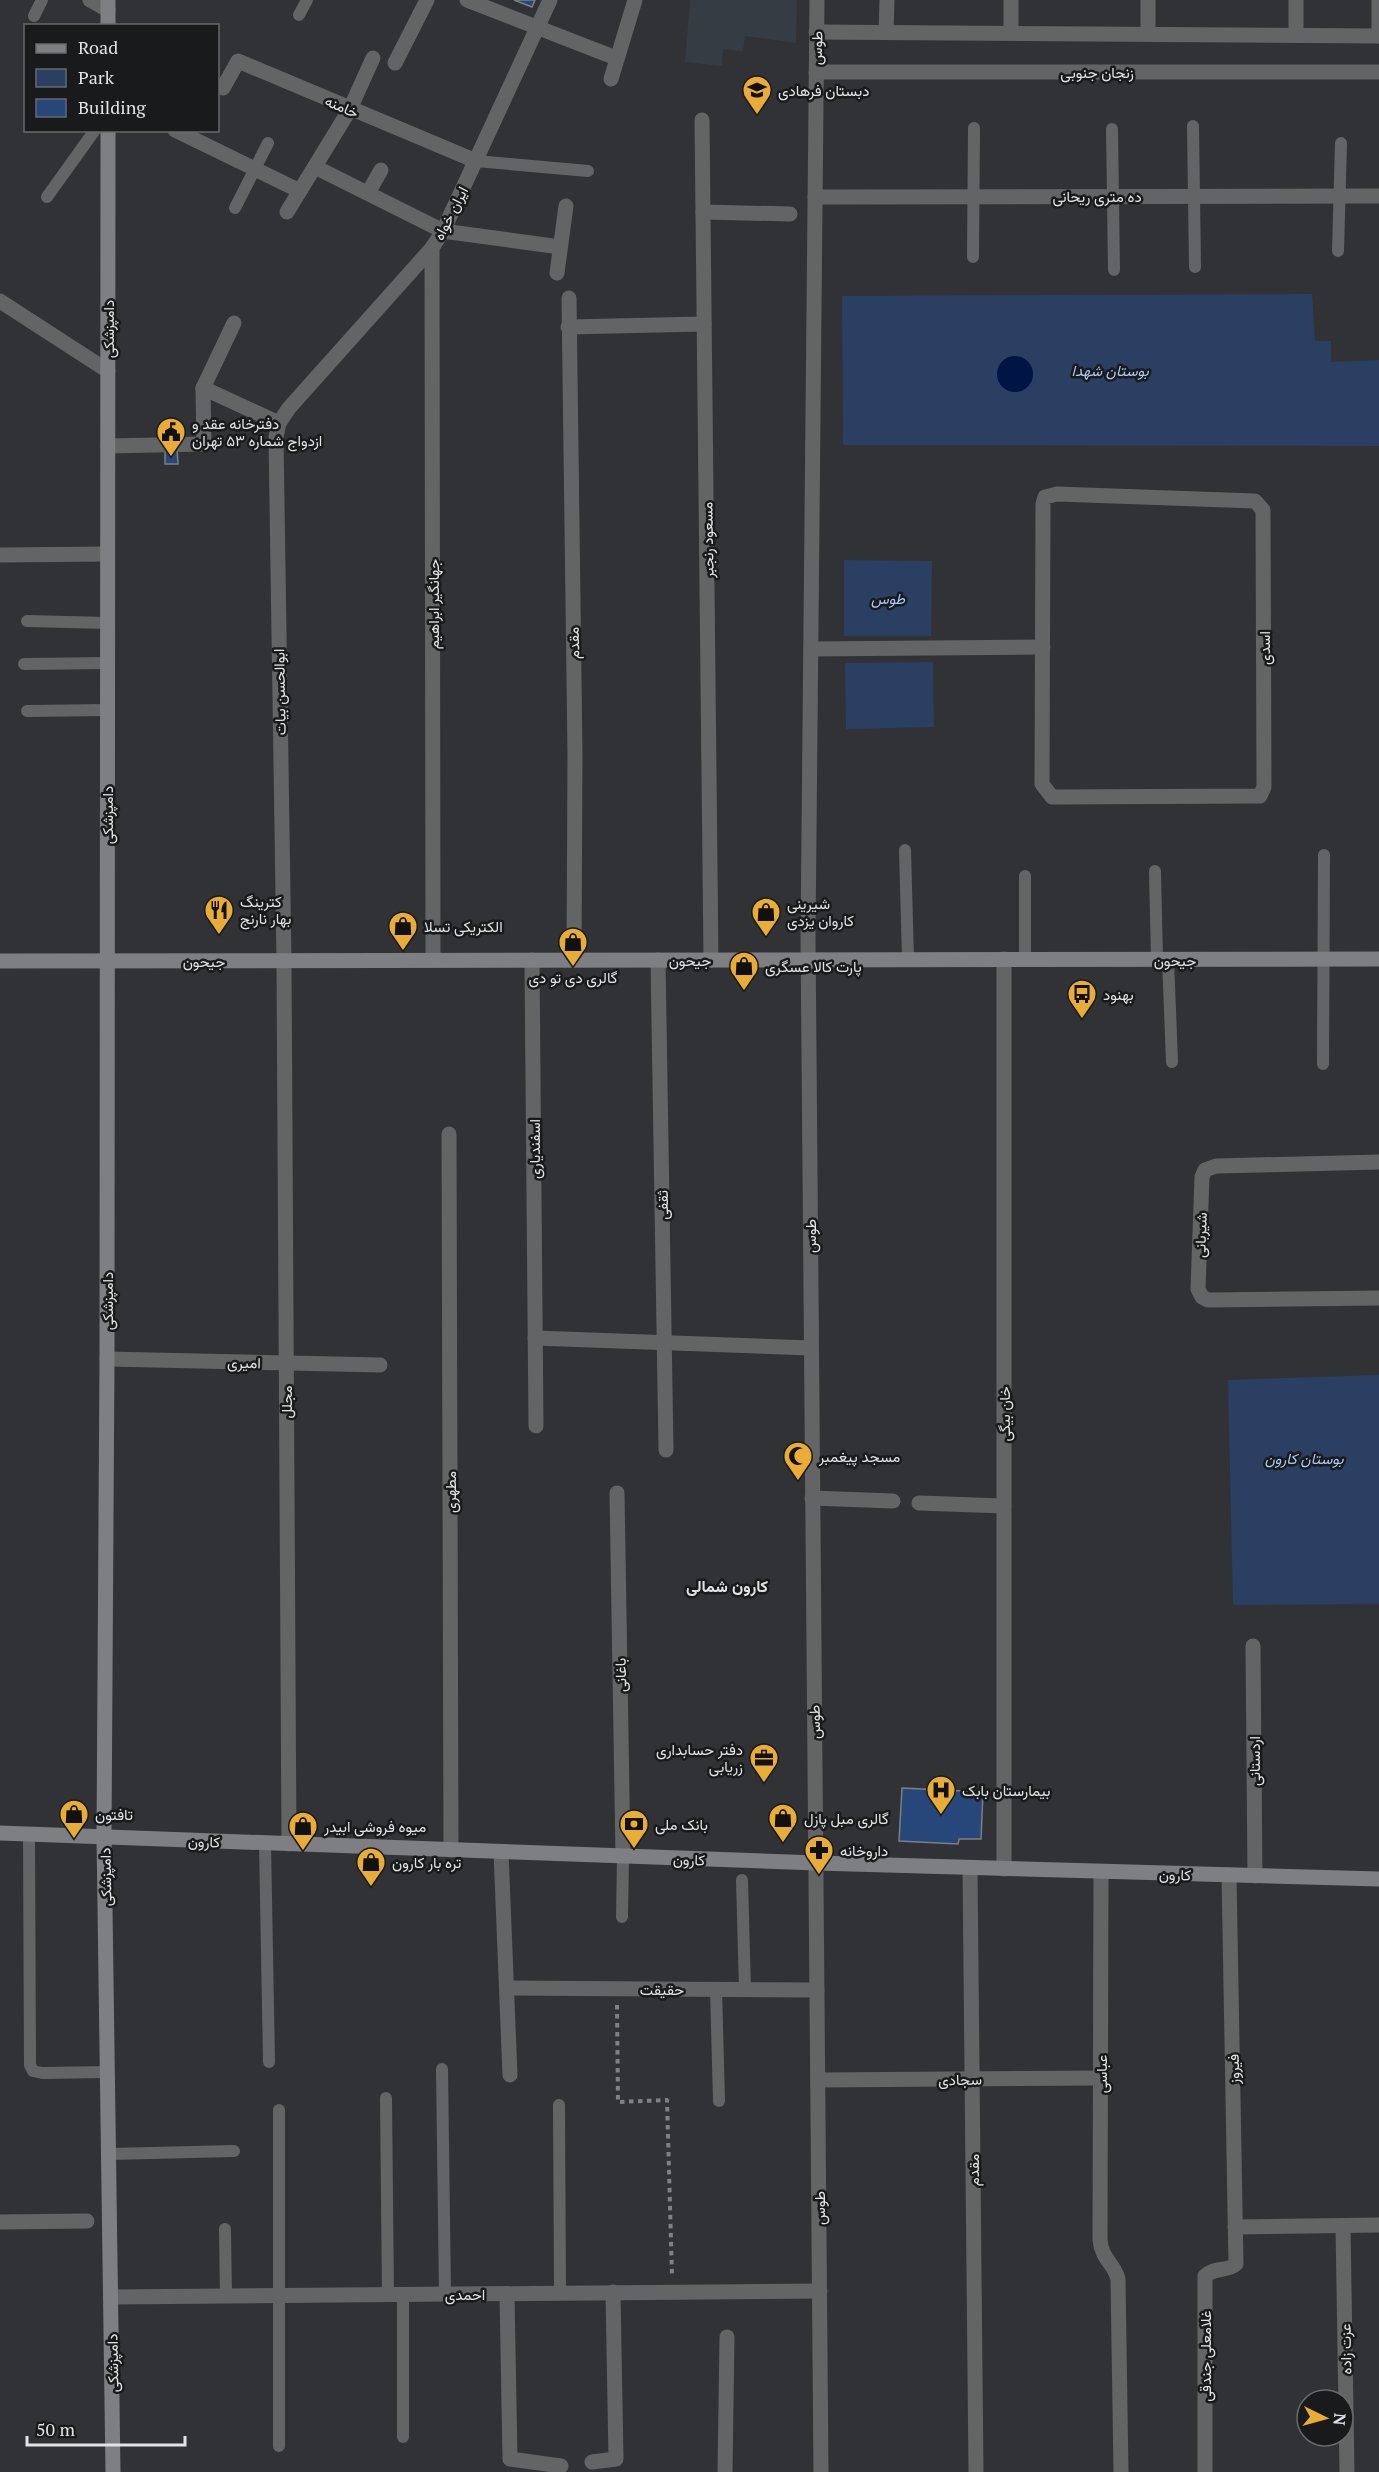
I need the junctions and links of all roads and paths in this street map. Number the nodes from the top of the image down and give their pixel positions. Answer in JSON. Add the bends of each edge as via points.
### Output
{"nodes":[{"id":1,"x":42,"y":0,"type":"edge"},
{"id":2,"x":90,"y":0,"type":"edge"},
{"id":3,"x":307,"y":0,"type":"edge"},
{"id":4,"x":427,"y":0,"type":"edge"},
{"id":5,"x":467,"y":0,"type":"edge"},
{"id":6,"x":550,"y":0,"type":"edge"},
{"id":7,"x":635,"y":0,"type":"edge"},
{"id":8,"x":817,"y":0,"type":"edge"},
{"id":9,"x":887,"y":0,"type":"edge"},
{"id":10,"x":1011,"y":0,"type":"edge"},
{"id":11,"x":1148,"y":0,"type":"edge"},
{"id":12,"x":1296,"y":0,"type":"edge"},
{"id":13,"x":1379,"y":0,"type":"edge"},
{"id":14,"x":108,"y":12,"type":"edge"},
{"id":15,"x":299,"y":15,"type":"dead end"},
{"id":16,"x":34,"y":16,"type":"dead end"},
{"id":17,"x":538,"y":29,"type":"junction"},
{"id":18,"x":816,"y":32,"type":"junction"},
{"id":19,"x":886,"y":32,"type":"junction"},
{"id":20,"x":1011,"y":33,"type":"junction"},
{"id":21,"x":1148,"y":34,"type":"junction"},
{"id":22,"x":1296,"y":35,"type":"junction"},
{"id":23,"x":1379,"y":36,"type":"edge"},
{"id":24,"x":373,"y":58,"type":"dead end"},
{"id":25,"x":616,"y":58,"type":"junction"},
{"id":26,"x":395,"y":63,"type":"dead end"},
{"id":27,"x":816,"y":72,"type":"junction"},
{"id":28,"x":1379,"y":72,"type":"edge"},
{"id":29,"x":611,"y":79,"type":"dead end"},
{"id":30,"x":224,"y":88,"type":"dead end"},
{"id":31,"x":350,"y":109,"type":"junction"},
{"id":32,"x":702,"y":120,"type":"dead end"},
{"id":33,"x":1193,"y":126,"type":"dead end"},
{"id":34,"x":974,"y":128,"type":"dead end"},
{"id":35,"x":1112,"y":129,"type":"dead end"},
{"id":36,"x":94,"y":132,"type":"edge"},
{"id":37,"x":108,"y":132,"type":"edge"},
{"id":38,"x":180,"y":132,"type":"edge"},
{"id":39,"x":268,"y":143,"type":"dead end"},
{"id":40,"x":1341,"y":143,"type":"dead end"},
{"id":41,"x":476,"y":161,"type":"junction"},
{"id":42,"x":315,"y":167,"type":"junction"},
{"id":43,"x":255,"y":169,"type":"junction"},
{"id":44,"x":381,"y":170,"type":"dead end"},
{"id":45,"x":588,"y":171,"type":"dead end"},
{"id":46,"x":300,"y":191,"type":"junction"},
{"id":47,"x":368,"y":193,"type":"junction"},
{"id":48,"x":47,"y":196,"type":"dead end"},
{"id":49,"x":1112,"y":196,"type":"junction"},
{"id":50,"x":1195,"y":196,"type":"junction"},
{"id":51,"x":1339,"y":196,"type":"junction"},
{"id":52,"x":1379,"y":196,"type":"edge"},
{"id":53,"x":815,"y":197,"type":"junction"},
{"id":54,"x":974,"y":197,"type":"junction"},
{"id":55,"x":566,"y":206,"type":"dead end"},
{"id":56,"x":235,"y":208,"type":"dead end"},
{"id":57,"x":287,"y":212,"type":"dead end"},
{"id":58,"x":703,"y":212,"type":"junction"},
{"id":59,"x":790,"y":214,"type":"dead end"},
{"id":60,"x":443,"y":231,"type":"junction"},
{"id":61,"x":560,"y":247,"type":"junction"},
{"id":62,"x":432,"y":248,"type":"junction"},
{"id":63,"x":1338,"y":251,"type":"dead end"},
{"id":64,"x":973,"y":257,"type":"dead end"},
{"id":65,"x":1195,"y":267,"type":"dead end"},
{"id":66,"x":1114,"y":270,"type":"dead end"},
{"id":67,"x":557,"y":273,"type":"dead end"},
{"id":68,"x":569,"y":298,"type":"dead end"},
{"id":69,"x":1,"y":303,"type":"edge"},
{"id":70,"x":234,"y":323,"type":"dead end"},
{"id":71,"x":704,"y":324,"type":"junction"},
{"id":72,"x":568,"y":327,"type":"junction"},
{"id":73,"x":108,"y":371,"type":"junction"},
{"id":74,"x":203,"y":388,"type":"junction"},
{"id":75,"x":279,"y":423,"type":"junction"},
{"id":76,"x":108,"y":446,"type":"junction"},
{"id":77,"x":107,"y":554,"type":"junction"},
{"id":78,"x":0,"y":555,"type":"edge"},
{"id":79,"x":27,"y":621,"type":"dead end"},
{"id":80,"x":107,"y":623,"type":"junction"},
{"id":81,"x":1043,"y":647,"type":"junction"},
{"id":82,"x":811,"y":649,"type":"junction"},
{"id":83,"x":107,"y":663,"type":"junction"},
{"id":84,"x":24,"y":664,"type":"dead end"},
{"id":85,"x":107,"y":710,"type":"junction"},
{"id":86,"x":27,"y":711,"type":"dead end"},
{"id":87,"x":905,"y":850,"type":"dead end"},
{"id":88,"x":1324,"y":855,"type":"dead end"},
{"id":89,"x":1155,"y":871,"type":"dead end"},
{"id":90,"x":1025,"y":876,"type":"dead end"},
{"id":91,"x":808,"y":959,"type":"junction"},
{"id":92,"x":908,"y":959,"type":"junction"},
{"id":93,"x":1004,"y":959,"type":"junction"},
{"id":94,"x":1025,"y":959,"type":"junction"},
{"id":95,"x":1163,"y":959,"type":"junction"},
{"id":96,"x":1379,"y":959,"type":"edge"},
{"id":97,"x":433,"y":960,"type":"junction"},
{"id":98,"x":532,"y":960,"type":"junction"},
{"id":99,"x":574,"y":960,"type":"junction"},
{"id":100,"x":658,"y":960,"type":"junction"},
{"id":101,"x":711,"y":960,"type":"junction"},
{"id":102,"x":1323,"y":960,"type":"junction"},
{"id":103,"x":107,"y":961,"type":"junction"},
{"id":104,"x":284,"y":961,"type":"junction"},
{"id":105,"x":0,"y":962,"type":"edge"},
{"id":106,"x":1172,"y":1062,"type":"dead end"},
{"id":107,"x":1323,"y":1064,"type":"dead end"},
{"id":108,"x":449,"y":1134,"type":"dead end"},
{"id":109,"x":1379,"y":1162,"type":"edge"},
{"id":110,"x":1379,"y":1298,"type":"edge"},
{"id":111,"x":535,"y":1338,"type":"junction"},
{"id":112,"x":664,"y":1343,"type":"junction"},
{"id":113,"x":811,"y":1348,"type":"junction"},
{"id":114,"x":107,"y":1359,"type":"junction"},
{"id":115,"x":286,"y":1363,"type":"junction"},
{"id":116,"x":380,"y":1365,"type":"dead end"},
{"id":117,"x":536,"y":1426,"type":"dead end"},
{"id":118,"x":666,"y":1450,"type":"dead end"},
{"id":119,"x":617,"y":1493,"type":"dead end"},
{"id":120,"x":812,"y":1498,"type":"junction"},
{"id":121,"x":893,"y":1502,"type":"dead end"},
{"id":122,"x":919,"y":1503,"type":"dead end"},
{"id":123,"x":1004,"y":1506,"type":"junction"},
{"id":124,"x":1253,"y":1646,"type":"dead end"},
{"id":125,"x":0,"y":1833,"type":"edge"},
{"id":126,"x":29,"y":1834,"type":"junction"},
{"id":127,"x":104,"y":1837,"type":"junction"},
{"id":128,"x":265,"y":1843,"type":"junction"},
{"id":129,"x":289,"y":1844,"type":"junction"},
{"id":130,"x":451,"y":1850,"type":"junction"},
{"id":131,"x":501,"y":1852,"type":"junction"},
{"id":132,"x":623,"y":1856,"type":"junction"},
{"id":133,"x":816,"y":1863,"type":"junction"},
{"id":134,"x":970,"y":1868,"type":"junction"},
{"id":135,"x":1005,"y":1869,"type":"junction"},
{"id":136,"x":1101,"y":1872,"type":"junction"},
{"id":137,"x":1229,"y":1875,"type":"junction"},
{"id":138,"x":1255,"y":1876,"type":"junction"},
{"id":139,"x":1379,"y":1879,"type":"edge"},
{"id":140,"x":742,"y":1880,"type":"dead end"},
{"id":141,"x":622,"y":1917,"type":"dead end"},
{"id":142,"x":507,"y":1988,"type":"junction"},
{"id":143,"x":617,"y":1989,"type":"junction"},
{"id":144,"x":716,"y":1989,"type":"junction"},
{"id":145,"x":745,"y":1990,"type":"junction"},
{"id":146,"x":817,"y":1990,"type":"junction"},
{"id":147,"x":269,"y":2062,"type":"dead end"},
{"id":148,"x":442,"y":2069,"type":"dead end"},
{"id":149,"x":108,"y":2072,"type":"junction"},
{"id":150,"x":510,"y":2075,"type":"dead end"},
{"id":151,"x":1101,"y":2078,"type":"junction"},
{"id":152,"x":972,"y":2079,"type":"junction"},
{"id":153,"x":819,"y":2080,"type":"junction"},
{"id":154,"x":386,"y":2098,"type":"dead end"},
{"id":155,"x":719,"y":2100,"type":"dead end"},
{"id":156,"x":559,"y":2105,"type":"dead end"},
{"id":157,"x":279,"y":2110,"type":"dead end"},
{"id":158,"x":234,"y":2151,"type":"dead end"},
{"id":159,"x":109,"y":2154,"type":"junction"},
{"id":160,"x":98,"y":2221,"type":"junction"},
{"id":161,"x":0,"y":2222,"type":"edge"},
{"id":162,"x":1379,"y":2225,"type":"edge"},
{"id":163,"x":1343,"y":2226,"type":"junction"},
{"id":164,"x":1235,"y":2228,"type":"junction"},
{"id":165,"x":225,"y":2229,"type":"dead end"},
{"id":166,"x":1236,"y":2264,"type":"joint"},
{"id":167,"x":819,"y":2290,"type":"junction"},
{"id":168,"x":613,"y":2292,"type":"junction"},
{"id":169,"x":673,"y":2292,"type":"junction"},
{"id":170,"x":560,"y":2293,"type":"junction"},
{"id":171,"x":446,"y":2294,"type":"junction"},
{"id":172,"x":507,"y":2294,"type":"junction"},
{"id":173,"x":396,"y":2295,"type":"junction"},
{"id":174,"x":226,"y":2296,"type":"junction"},
{"id":175,"x":279,"y":2296,"type":"junction"},
{"id":176,"x":111,"y":2297,"type":"junction"},
{"id":177,"x":727,"y":2337,"type":"dead end"},
{"id":178,"x":403,"y":2437,"type":"dead end"},
{"id":179,"x":279,"y":2446,"type":"dead end"},
{"id":180,"x":592,"y":2462,"type":"dead end"},
{"id":181,"x":561,"y":2466,"type":"dead end"},
{"id":182,"x":113,"y":2472,"type":"edge"},
{"id":183,"x":725,"y":2472,"type":"edge"},
{"id":184,"x":821,"y":2472,"type":"edge"},
{"id":185,"x":976,"y":2472,"type":"edge"},
{"id":186,"x":1120,"y":2472,"type":"edge"},
{"id":187,"x":1205,"y":2472,"type":"edge"},
{"id":188,"x":1347,"y":2472,"type":"edge"}],
"edges":[{"from":1,"to":16,"type":"lane"},
{"from":2,"to":14,"type":"street"},
{"from":3,"to":15,"type":"lane"},
{"from":4,"to":26,"type":"street"},
{"from":5,"to":17,"type":"street"},
{"from":6,"to":17,"type":"street","name":"ایران خواه"},
{"from":7,"to":25,"type":"street"},
{"from":8,"to":18,"type":"street","name":"طوس"},
{"from":9,"to":19,"type":"street"},
{"from":10,"to":20,"type":"street"},
{"from":11,"to":21,"type":"street"},
{"from":12,"to":22,"type":"street"},
{"from":13,"to":23,"type":"street"},
{"from":17,"to":25,"type":"street"},
{"from":17,"to":41,"type":"street","name":"ایران خواه"},
{"from":18,"to":19,"type":"street"},
{"from":18,"to":27,"type":"street","name":"طوس"},
{"from":19,"to":20,"type":"street"},
{"from":20,"to":21,"type":"street"},
{"from":21,"to":22,"type":"street"},
{"from":22,"to":23,"type":"street"},
{"from":24,"to":31,"type":"street"},
{"from":25,"to":29,"type":"street"},
{"from":27,"to":28,"type":"street","name":"زنجان جنوبی"},
{"from":27,"to":53,"type":"street","name":"طوس"},
{"from":30,"to":31,"type":"street","name":"خامنه","via":[[238,62]]},
{"from":31,"to":41,"type":"street","name":"خامنه"},
{"from":31,"to":42,"type":"street"},
{"from":32,"to":58,"type":"street","name":"مسعود رنجبر"},
{"from":33,"to":50,"type":"lane"},
{"from":34,"to":54,"type":"lane"},
{"from":35,"to":49,"type":"lane"},
{"from":36,"to":48,"type":"lane"},
{"from":37,"to":73,"type":"main road","name":"دامپزشکی"},
{"from":38,"to":43,"type":"street"},
{"from":39,"to":43,"type":"lane"},
{"from":40,"to":51,"type":"lane"},
{"from":41,"to":45,"type":"lane"},
{"from":41,"to":60,"type":"street","name":"ایران خواه"},
{"from":42,"to":46,"type":"street"},
{"from":42,"to":47,"type":"street"},
{"from":43,"to":46,"type":"street"},
{"from":43,"to":56,"type":"lane"},
{"from":44,"to":47,"type":"street"},
{"from":46,"to":57,"type":"street"},
{"from":47,"to":60,"type":"street"},
{"from":49,"to":50,"type":"street","name":"ده متری ریحانی"},
{"from":49,"to":54,"type":"street","name":"ده متری ریحانی"},
{"from":49,"to":66,"type":"lane"},
{"from":50,"to":51,"type":"street","name":"ده متری ریحانی"},
{"from":50,"to":65,"type":"lane"},
{"from":51,"to":52,"type":"street","name":"ده متری ریحانی"},
{"from":51,"to":63,"type":"lane"},
{"from":53,"to":54,"type":"street","name":"ده متری ریحانی"},
{"from":53,"to":82,"type":"street","name":"طوس"},
{"from":54,"to":64,"type":"lane"},
{"from":55,"to":61,"type":"street"},
{"from":58,"to":59,"type":"street"},
{"from":58,"to":71,"type":"street","name":"مسعود رنجبر"},
{"from":60,"to":61,"type":"street"},
{"from":60,"to":62,"type":"street","name":"ایران خواه"},
{"from":61,"to":67,"type":"street"},
{"from":62,"to":75,"type":"street","name":"ایران خواه"},
{"from":62,"to":97,"type":"street","name":"جهانگیر ابراهیم"},
{"from":68,"to":72,"type":"street","name":"مقدم"},
{"from":69,"to":73,"type":"street"},
{"from":70,"to":74,"type":"street"},
{"from":71,"to":72,"type":"street"},
{"from":71,"to":101,"type":"street","name":"مسعود رنجبر"},
{"from":72,"to":99,"type":"street","name":"مقدم"},
{"from":73,"to":76,"type":"main road","name":"دامپزشکی"},
{"from":74,"to":75,"type":"street"},
{"from":74,"to":76,"type":"street","via":[[204,444]]},
{"from":75,"to":104,"type":"street","name":"ابوالحسن بیات","via":[[275,450]]},
{"from":76,"to":77,"type":"main road","name":"دامپزشکی"},
{"from":77,"to":78,"type":"street"},
{"from":77,"to":80,"type":"main road","name":"دامپزشکی"},
{"from":79,"to":80,"type":"lane"},
{"from":80,"to":83,"type":"main road","name":"دامپزشکی"},
{"from":81,"to":81,"type":"street","name":"اسدی","via":[[1045,497],[1057,494],[1255,501],[1263,510],[1264,787],[1260,796],[1052,797],[1042,784]]},
{"from":81,"to":82,"type":"street"},
{"from":82,"to":91,"type":"street","name":"طوس"},
{"from":83,"to":84,"type":"lane"},
{"from":83,"to":85,"type":"main road","name":"دامپزشکی"},
{"from":85,"to":86,"type":"lane"},
{"from":85,"to":103,"type":"main road","name":"دامپزشکی"},
{"from":87,"to":92,"type":"lane"},
{"from":88,"to":102,"type":"lane"},
{"from":89,"to":95,"type":"lane"},
{"from":90,"to":94,"type":"lane"},
{"from":91,"to":92,"type":"main road","name":"جیحون"},
{"from":91,"to":101,"type":"main road","name":"جیحون"},
{"from":91,"to":113,"type":"street","name":"طوس"},
{"from":92,"to":93,"type":"main road","name":"جیحون"},
{"from":93,"to":94,"type":"main road","name":"جیحون"},
{"from":93,"to":123,"type":"street","name":"خان بیگی"},
{"from":94,"to":95,"type":"main road","name":"جیحون"},
{"from":95,"to":102,"type":"main road","name":"جیحون"},
{"from":95,"to":106,"type":"lane"},
{"from":96,"to":102,"type":"main road","name":"جیحون"},
{"from":97,"to":98,"type":"main road","name":"جیحون"},
{"from":97,"to":104,"type":"main road","name":"جیحون"},
{"from":98,"to":99,"type":"main road","name":"جیحون"},
{"from":98,"to":111,"type":"street","name":"اسفندیاری"},
{"from":99,"to":100,"type":"main road","name":"جیحون"},
{"from":100,"to":101,"type":"main road","name":"جیحون"},
{"from":100,"to":112,"type":"street","name":"ثقفی"},
{"from":102,"to":107,"type":"lane"},
{"from":103,"to":104,"type":"main road","name":"جیحون"},
{"from":103,"to":105,"type":"main road","name":"جیحون"},
{"from":103,"to":114,"type":"main road","name":"دامپزشکی"},
{"from":104,"to":115,"type":"street","name":"مجلل"},
{"from":108,"to":130,"type":"street","name":"مطهری"},
{"from":109,"to":110,"type":"street","name":"شیربانی","via":[[1215,1166],[1205,1170],[1198,1288],[1208,1300]]},
{"from":111,"to":112,"type":"street"},
{"from":111,"to":117,"type":"street","name":"اسفندیاری"},
{"from":112,"to":113,"type":"street"},
{"from":112,"to":118,"type":"street","name":"ثقفی"},
{"from":113,"to":120,"type":"street","name":"طوس"},
{"from":114,"to":115,"type":"street","name":"امیری"},
{"from":114,"to":127,"type":"main road","name":"دامپزشکی"},
{"from":115,"to":116,"type":"street","name":"امیری"},
{"from":115,"to":129,"type":"street","name":"مجلل"},
{"from":119,"to":132,"type":"street","name":"باغانی"},
{"from":120,"to":121,"type":"street"},
{"from":120,"to":133,"type":"street","name":"طوس"},
{"from":122,"to":123,"type":"street"},
{"from":123,"to":135,"type":"street","name":"خان بیگی"},
{"from":124,"to":138,"type":"street","name":"اردستانی"},
{"from":125,"to":126,"type":"main road","name":"کارون"},
{"from":126,"to":127,"type":"main road","name":"کارون"},
{"from":126,"to":149,"type":"lane","via":[[30,2065],[33,2071]]},
{"from":127,"to":128,"type":"main road","name":"کارون"},
{"from":127,"to":149,"type":"main road","name":"دامپزشکی"},
{"from":128,"to":129,"type":"main road","name":"کارون"},
{"from":128,"to":147,"type":"lane"},
{"from":129,"to":130,"type":"main road","name":"کارون"},
{"from":130,"to":131,"type":"main road","name":"کارون"},
{"from":131,"to":132,"type":"main road","name":"کارون"},
{"from":131,"to":142,"type":"street"},
{"from":132,"to":133,"type":"main road","name":"کارون"},
{"from":132,"to":141,"type":"lane"},
{"from":133,"to":134,"type":"main road","name":"کارون"},
{"from":133,"to":146,"type":"street","name":"طوس"},
{"from":134,"to":135,"type":"main road","name":"کارون"},
{"from":134,"to":152,"type":"street","name":"مقدم"},
{"from":135,"to":136,"type":"main road","name":"کارون"},
{"from":136,"to":137,"type":"main road","name":"کارون"},
{"from":136,"to":151,"type":"street","name":"عباسی"},
{"from":137,"to":138,"type":"main road","name":"کارون"},
{"from":137,"to":164,"type":"street","name":"فیروز"},
{"from":138,"to":139,"type":"main road","name":"کارون"},
{"from":140,"to":145,"type":"lane"},
{"from":142,"to":143,"type":"street","name":"حقیقت"},
{"from":142,"to":150,"type":"street"},
{"from":143,"to":144,"type":"street","name":"حقیقت"},
{"from":143,"to":169,"type":"path","via":[[618,2102],[668,2100]]},
{"from":144,"to":145,"type":"street","name":"حقیقت"},
{"from":144,"to":155,"type":"lane"},
{"from":145,"to":146,"type":"street","name":"حقیقت"},
{"from":146,"to":153,"type":"street","name":"طوس"},
{"from":148,"to":171,"type":"lane"},
{"from":149,"to":159,"type":"main road","name":"دامپزشکی"},
{"from":151,"to":152,"type":"street","name":"سجادی"},
{"from":151,"to":186,"type":"street","name":"عباسی","via":[[1100,2240],[1101,2252],[1117,2272],[1119,2287]]},
{"from":152,"to":153,"type":"street","name":"سجادی"},
{"from":152,"to":185,"type":"street","name":"مقدم"},
{"from":153,"to":167,"type":"street","name":"طوس"},
{"from":154,"to":173,"type":"lane"},
{"from":156,"to":170,"type":"lane"},
{"from":157,"to":175,"type":"lane"},
{"from":158,"to":159,"type":"lane"},
{"from":159,"to":160,"type":"main road","name":"دامپزشکی"},
{"from":160,"to":161,"type":"street"},
{"from":160,"to":176,"type":"main road","name":"دامپزشکی"},
{"from":162,"to":163,"type":"street"},
{"from":163,"to":164,"type":"street"},
{"from":163,"to":188,"type":"street","name":"عزت زاده"},
{"from":164,"to":166,"type":"street","name":"فیروز"},
{"from":165,"to":174,"type":"lane"},
{"from":166,"to":187,"type":"street","name":"غلامعلی جندقی","via":[[1205,2276]]},
{"from":167,"to":169,"type":"street","name":"احمدی"},
{"from":167,"to":184,"type":"street","name":"طوس"},
{"from":168,"to":169,"type":"street","name":"احمدی"},
{"from":168,"to":170,"type":"street","name":"احمدی"},
{"from":168,"to":180,"type":"street","via":[[616,2459]]},
{"from":170,"to":172,"type":"street","name":"احمدی"},
{"from":171,"to":172,"type":"street","name":"احمدی"},
{"from":171,"to":173,"type":"street","name":"احمدی"},
{"from":172,"to":181,"type":"street","via":[[510,2459]]},
{"from":173,"to":175,"type":"street","name":"احمدی"},
{"from":173,"to":178,"type":"lane"},
{"from":174,"to":175,"type":"street","name":"احمدی"},
{"from":174,"to":176,"type":"street","name":"احمدی"},
{"from":175,"to":179,"type":"lane"},
{"from":176,"to":182,"type":"main road","name":"دامپزشکی"},
{"from":177,"to":183,"type":"street"}]}
